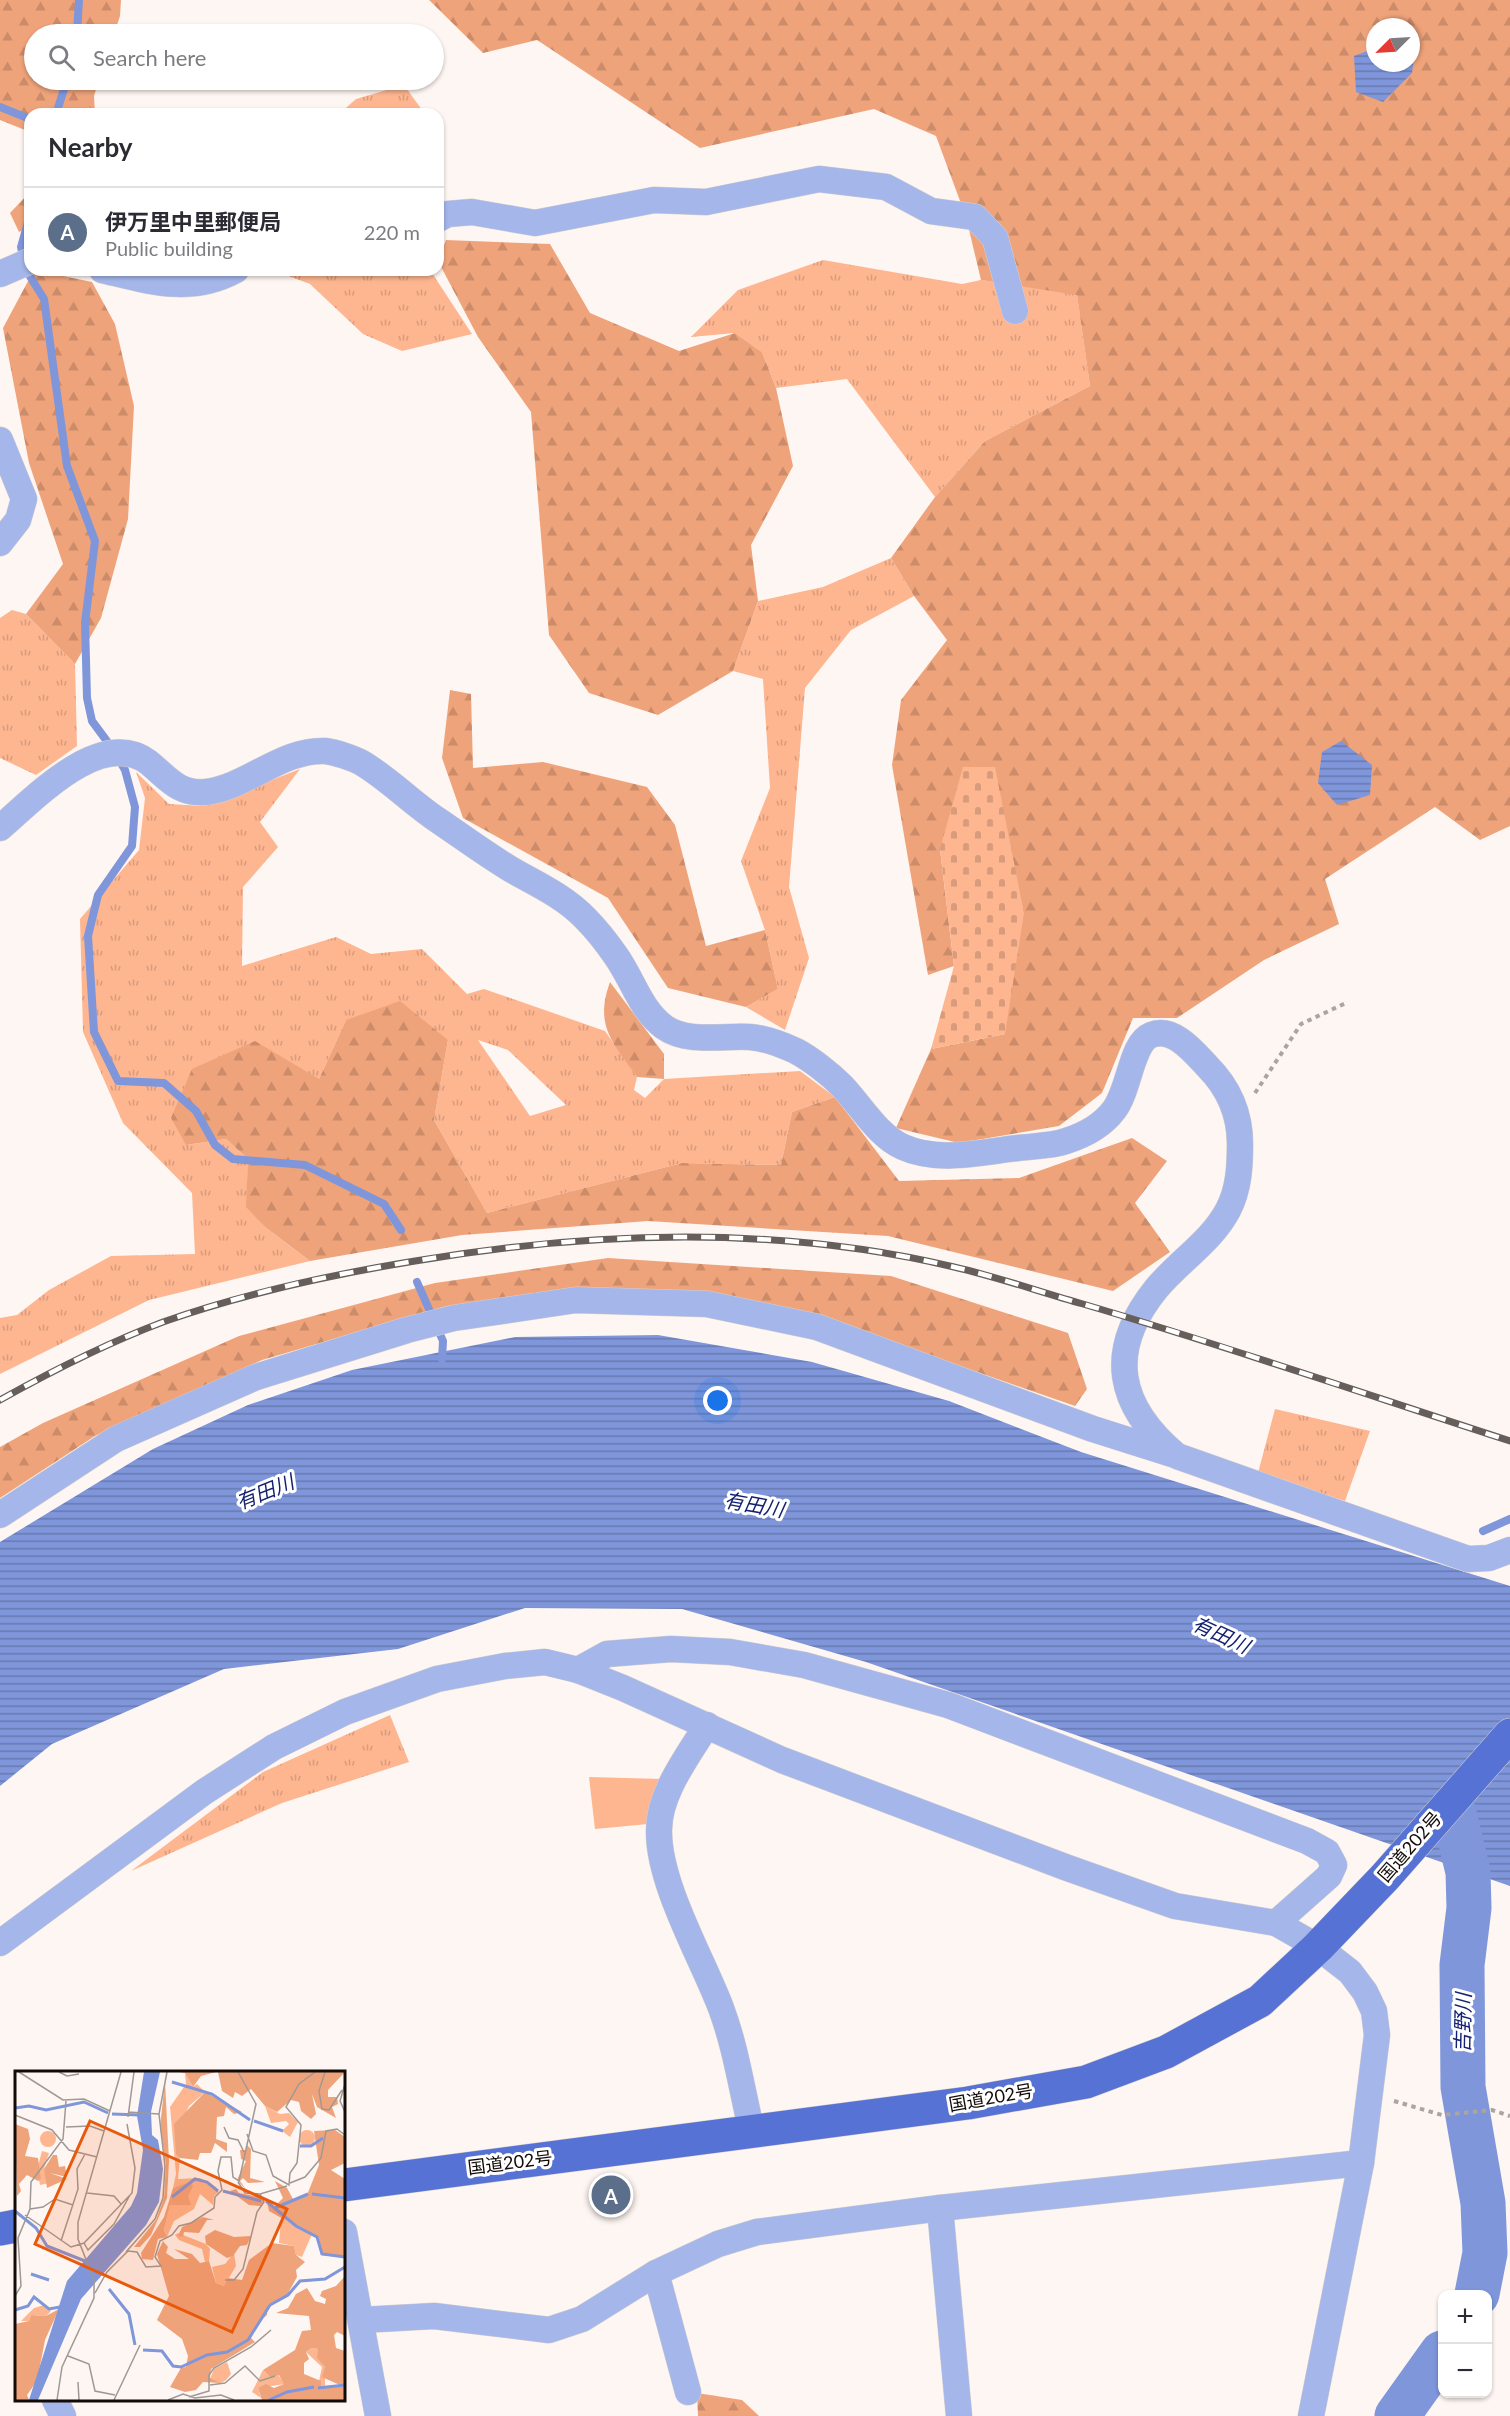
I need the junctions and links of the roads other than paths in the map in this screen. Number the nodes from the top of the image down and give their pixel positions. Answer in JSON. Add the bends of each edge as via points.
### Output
{"nodes":[{"id":1,"x":444,"y":216,"type":"edge"},
{"id":2,"x":128,"y":276,"type":"edge"},
{"id":3,"x":225,"y":276,"type":"edge"},
{"id":4,"x":1015,"y":311,"type":"dead end"},
{"id":5,"x":0,"y":440,"type":"edge"},
{"id":6,"x":0,"y":543,"type":"edge"},
{"id":7,"x":0,"y":828,"type":"edge"},
{"id":8,"x":1177,"y":1456,"type":"junction"},
{"id":9,"x":0,"y":1515,"type":"edge"},
{"id":10,"x":1510,"y":1551,"type":"edge"},
{"id":11,"x":578,"y":1670,"type":"junction"},
{"id":12,"x":707,"y":1725,"type":"junction"},
{"id":13,"x":1510,"y":1735,"type":"edge"},
{"id":14,"x":1276,"y":1923,"type":"junction"},
{"id":15,"x":0,"y":1943,"type":"edge"},
{"id":16,"x":1318,"y":1947,"type":"junction"},
{"id":17,"x":752,"y":2132,"type":"junction"},
{"id":18,"x":1361,"y":2163,"type":"junction"},
{"id":19,"x":345,"y":2185,"type":"edge"},
{"id":20,"x":940,"y":2208,"type":"junction"},
{"id":21,"x":15,"y":2226,"type":"edge"},
{"id":22,"x":0,"y":2229,"type":"edge"},
{"id":23,"x":345,"y":2237,"type":"edge"},
{"id":24,"x":656,"y":2273,"type":"junction"},
{"id":25,"x":361,"y":2320,"type":"junction"},
{"id":26,"x":688,"y":2392,"type":"dead end"},
{"id":27,"x":56,"y":2401,"type":"edge"},
{"id":28,"x":63,"y":2416,"type":"edge"},
{"id":29,"x":378,"y":2416,"type":"edge"},
{"id":30,"x":959,"y":2416,"type":"edge"},
{"id":31,"x":1311,"y":2416,"type":"edge"}],
"edges":[{"from":1,"to":4,"type":"street","via":[[472,212],[535,223],[654,200],[706,202],[819,179],[886,187],[931,211],[975,217],[995,238]]},
{"from":2,"to":3,"type":"street","via":[[170,286]]},
{"from":5,"to":6,"type":"street","via":[[24,500],[18,520]]},
{"from":7,"to":8,"type":"street","via":[[68,772],[102,755],[131,752],[146,760],[171,784],[186,791],[207,792],[295,756],[326,751],[360,762],[427,813],[583,916],[616,957],[648,1013],[669,1032],[694,1037],[755,1037],[797,1052],[838,1082],[891,1142],[916,1153],[947,1156],[1062,1143],[1098,1127],[1117,1106],[1129,1083],[1138,1045],[1149,1035],[1163,1033],[1180,1040],[1229,1092],[1240,1122],[1240,1171],[1229,1209],[1206,1241],[1156,1289],[1127,1337],[1122,1372],[1134,1403],[1158,1441]]},
{"from":8,"to":9,"type":"street","via":[[817,1327],[707,1304],[576,1300],[454,1318],[256,1377],[116,1439]]},
{"from":8,"to":10,"type":"street","via":[[1468,1559]]},
{"from":11,"to":12,"type":"street"},
{"from":11,"to":14,"type":"street","via":[[607,1654],[671,1649],[730,1652],[804,1665],[948,1705],[1307,1841],[1327,1852],[1334,1864],[1329,1876]]},
{"from":11,"to":15,"type":"street","via":[[545,1662],[504,1666],[437,1679],[345,1712],[274,1747],[204,1792]]},
{"from":12,"to":14,"type":"street","via":[[782,1760],[1164,1902]]},
{"from":12,"to":17,"type":"street","via":[[680,1768],[658,1832],[664,1865],[679,1908],[728,2029]]},
{"from":13,"to":16,"type":"highway","name":"国道202号"},
{"from":14,"to":16,"type":"street"},
{"from":16,"to":17,"type":"highway","name":"国道202号","via":[[1260,2001],[1218,2026],[1166,2052],[1086,2082],[968,2103]]},
{"from":16,"to":18,"type":"street","via":[[1350,1972],[1374,2011],[1377,2035]]},
{"from":17,"to":19,"type":"highway","name":"国道202号"},
{"from":18,"to":20,"type":"street"},
{"from":18,"to":31,"type":"street"},
{"from":20,"to":24,"type":"street","via":[[757,2232],[718,2244]]},
{"from":20,"to":30,"type":"street"},
{"from":21,"to":22,"type":"highway"},
{"from":23,"to":25,"type":"street"},
{"from":24,"to":25,"type":"street","via":[[582,2319],[549,2330],[434,2316]]},
{"from":24,"to":26,"type":"street"},
{"from":25,"to":29,"type":"street"},
{"from":27,"to":28,"type":"street"}]}
